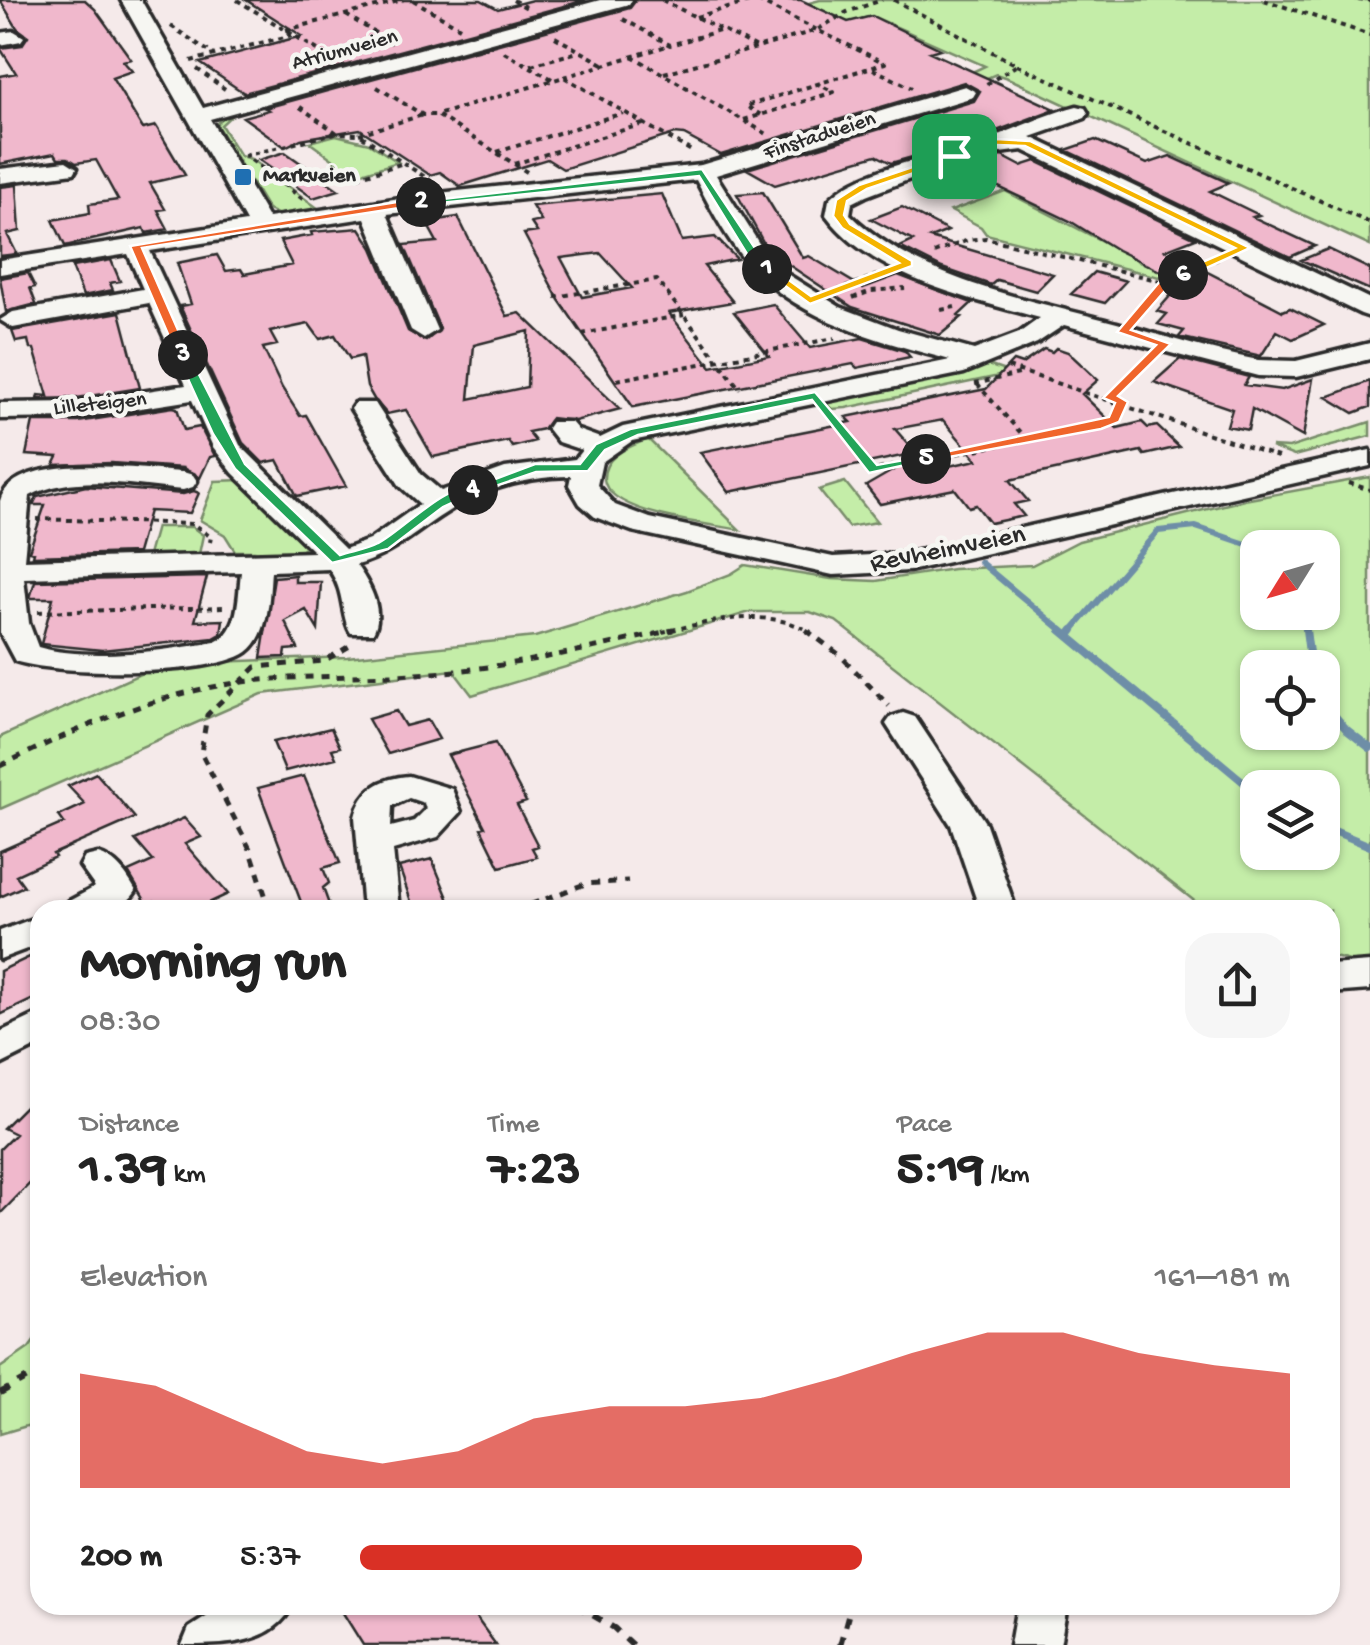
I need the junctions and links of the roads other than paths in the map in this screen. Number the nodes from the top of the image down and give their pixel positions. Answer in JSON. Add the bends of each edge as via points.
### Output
{"nodes":[{"id":1,"x":131,"y":0,"type":"edge"},
{"id":2,"x":622,"y":0,"type":"edge"},
{"id":3,"x":965,"y":92,"type":"road end"},
{"id":4,"x":1077,"y":113,"type":"dead end"},
{"id":5,"x":197,"y":116,"type":"junction"},
{"id":6,"x":996,"y":142,"type":"junction"},
{"id":7,"x":66,"y":168,"type":"dead end"},
{"id":8,"x":712,"y":170,"type":"junction"},
{"id":9,"x":0,"y":176,"type":"edge"},
{"id":10,"x":373,"y":208,"type":"junction"},
{"id":11,"x":260,"y":226,"type":"junction"},
{"id":12,"x":136,"y":246,"type":"junction"},
{"id":13,"x":0,"y":267,"type":"edge"},
{"id":14,"x":156,"y":294,"type":"junction"},
{"id":15,"x":1370,"y":309,"type":"edge"},
{"id":16,"x":1061,"y":315,"type":"junction"},
{"id":17,"x":12,"y":320,"type":"dead end"},
{"id":18,"x":424,"y":330,"type":"dead end"},
{"id":19,"x":1370,"y":350,"type":"edge"},
{"id":20,"x":979,"y":372,"type":"junction"},
{"id":21,"x":198,"y":391,"type":"junction"},
{"id":22,"x":365,"y":409,"type":"dead end"},
{"id":23,"x":0,"y":411,"type":"edge"},
{"id":24,"x":562,"y":428,"type":"dead end"},
{"id":25,"x":592,"y":457,"type":"junction"},
{"id":26,"x":1370,"y":458,"type":"edge"},
{"id":27,"x":183,"y":481,"type":"dead end"},
{"id":28,"x":438,"y":504,"type":"junction"},
{"id":29,"x":6,"y":514,"type":"edge"},
{"id":30,"x":337,"y":560,"type":"junction"},
{"id":31,"x":257,"y":565,"type":"junction"},
{"id":32,"x":10,"y":569,"type":"junction"},
{"id":33,"x":8,"y":617,"type":"edge"},
{"id":34,"x":362,"y":626,"type":"road end"},
{"id":35,"x":903,"y":724,"type":"road end"},
{"id":36,"x":376,"y":843,"type":"dead end"},
{"id":37,"x":98,"y":866,"type":"dead end"},
{"id":38,"x":100,"y":900,"type":"edge"},
{"id":39,"x":380,"y":900,"type":"edge"},
{"id":40,"x":995,"y":900,"type":"edge"},
{"id":41,"x":30,"y":933,"type":"edge"},
{"id":42,"x":0,"y":946,"type":"edge"},
{"id":43,"x":1370,"y":976,"type":"edge"},
{"id":44,"x":1340,"y":978,"type":"edge"},
{"id":45,"x":253,"y":1615,"type":"edge"},
{"id":46,"x":1040,"y":1615,"type":"edge"},
{"id":47,"x":207,"y":1645,"type":"edge"},
{"id":48,"x":1036,"y":1645,"type":"edge"}],
"edges":[{"from":1,"to":5,"type":"street","via":[[178,63]]},
{"from":2,"to":5,"type":"street","name":"Atriumveien"},
{"from":3,"to":8,"type":"street","name":"Finstadveien"},
{"from":4,"to":6,"type":"street"},
{"from":5,"to":11,"type":"street"},
{"from":6,"to":15,"type":"street","via":[[1027,143]]},
{"from":6,"to":16,"type":"street","via":[[863,187],[842,200],[838,216],[908,276]]},
{"from":7,"to":9,"type":"street"},
{"from":8,"to":10,"type":"street","name":"Finstadveien"},
{"from":8,"to":20,"type":"street","via":[[752,254],[810,301]]},
{"from":10,"to":11,"type":"street","name":"Finstadveien"},
{"from":10,"to":18,"type":"street"},
{"from":11,"to":12,"type":"street","name":"Finstadveien"},
{"from":12,"to":13,"type":"street","name":"Finstadveien"},
{"from":12,"to":14,"type":"street"},
{"from":14,"to":17,"type":"street"},
{"from":14,"to":21,"type":"street"},
{"from":16,"to":19,"type":"street","via":[[1276,370]]},
{"from":16,"to":20,"type":"street"},
{"from":20,"to":25,"type":"street","via":[[667,425],[623,435]]},
{"from":21,"to":23,"type":"street","name":"Lilleteigen","via":[[76,410]]},
{"from":21,"to":30,"type":"street","via":[[240,466]]},
{"from":22,"to":28,"type":"street","via":[[410,480]]},
{"from":24,"to":25,"type":"street"},
{"from":25,"to":26,"type":"street","name":"Revheimveien","via":[[582,485],[624,520],[821,564],[870,567]]},
{"from":25,"to":28,"type":"street","via":[[535,468]]},
{"from":27,"to":29,"type":"street","via":[[46,478],[16,491]]},
{"from":28,"to":30,"type":"street","via":[[383,546]]},
{"from":29,"to":32,"type":"street"},
{"from":30,"to":31,"type":"street"},
{"from":30,"to":34,"type":"street","via":[[359,594]]},
{"from":31,"to":32,"type":"street"},
{"from":31,"to":33,"type":"street","via":[[245,634],[230,649],[207,655],[44,662],[20,646]]},
{"from":32,"to":33,"type":"street"},
{"from":35,"to":40,"type":"street","via":[[968,824]]},
{"from":36,"to":39,"type":"street"},
{"from":37,"to":38,"type":"street","via":[[118,890]]},
{"from":41,"to":42,"type":"street"},
{"from":43,"to":44,"type":"street"},
{"from":45,"to":47,"type":"street"},
{"from":46,"to":48,"type":"street"}]}
